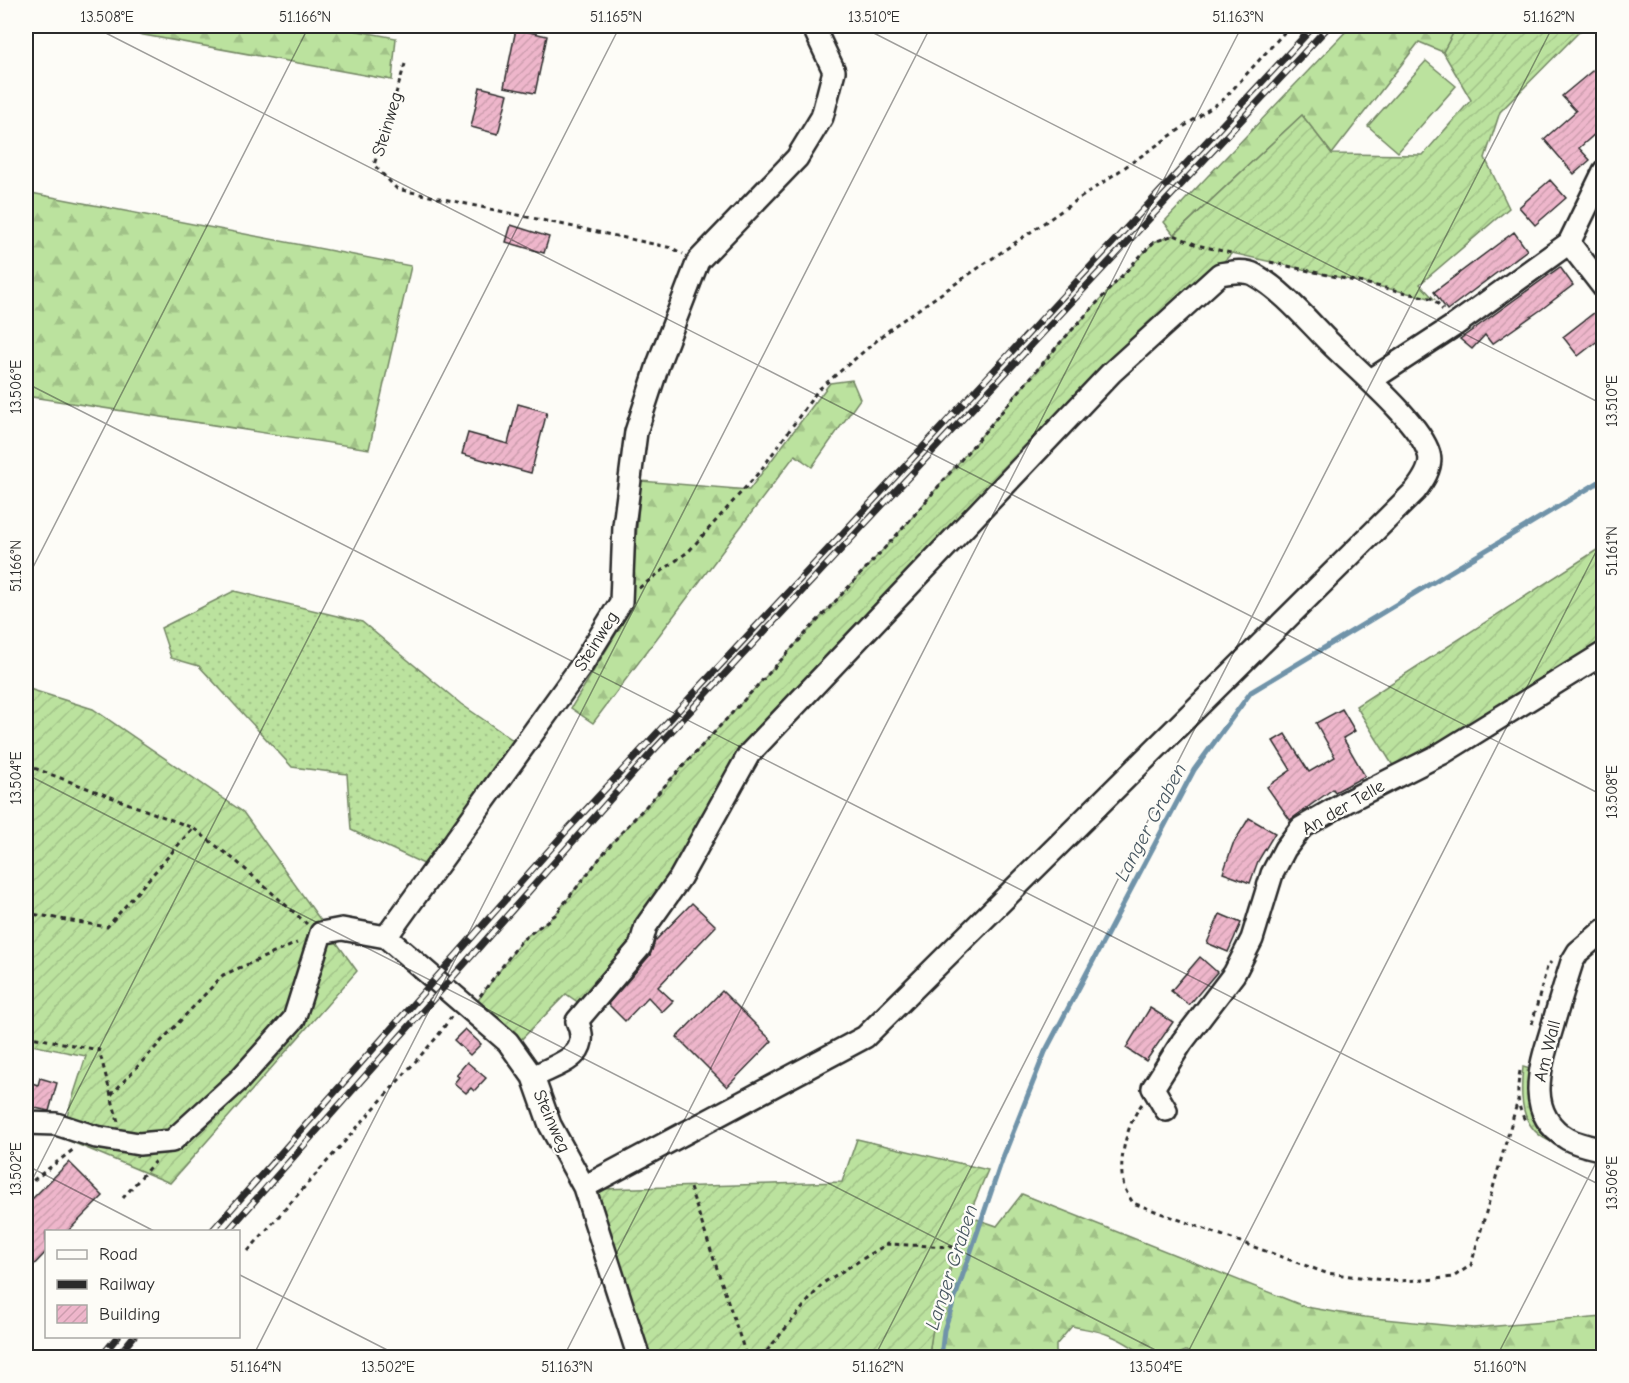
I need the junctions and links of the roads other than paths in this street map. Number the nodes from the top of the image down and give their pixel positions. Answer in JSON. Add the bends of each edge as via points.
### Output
{"nodes":[{"id":1,"x":813,"y":26,"type":"edge"},
{"id":2,"x":1604,"y":171,"type":"edge"},
{"id":3,"x":1569,"y":243,"type":"junction"},
{"id":4,"x":1604,"y":288,"type":"edge"},
{"id":5,"x":1371,"y":380,"type":"junction"},
{"id":6,"x":1604,"y":653,"type":"edge"},
{"id":7,"x":1604,"y":930,"type":"edge"},
{"id":8,"x":386,"y":937,"type":"junction"},
{"id":9,"x":533,"y":1077,"type":"junction"},
{"id":10,"x":1166,"y":1110,"type":"dead end"},
{"id":11,"x":26,"y":1124,"type":"edge"},
{"id":12,"x":1604,"y":1150,"type":"edge"},
{"id":13,"x":584,"y":1187,"type":"junction"},
{"id":14,"x":639,"y":1358,"type":"edge"}],
"edges":[{"from":1,"to":8,"type":"street","name":"Steinweg","via":[[834,71],[822,117],[797,158],[699,261],[659,362],[636,432],[624,526],[621,602],[582,665]]},
{"from":2,"to":3,"type":"street"},
{"from":3,"to":4,"type":"street"},
{"from":3,"to":5,"type":"street"},
{"from":5,"to":9,"type":"street","via":[[1255,274],[1220,274],[1110,373],[748,753],[680,878],[650,918],[639,947],[577,1021],[580,1045],[564,1064]]},
{"from":5,"to":13,"type":"street","via":[[1413,428],[1428,452],[1429,466],[1415,491],[865,1037]]},
{"from":6,"to":10,"type":"street","name":"An der Telle","via":[[1441,754],[1301,828],[1284,849],[1272,874],[1251,939],[1234,974],[1182,1042],[1153,1088]]},
{"from":7,"to":12,"type":"street","name":"Am Wall","via":[[1572,962],[1542,1059],[1537,1089],[1540,1106],[1552,1125],[1570,1140]]},
{"from":8,"to":9,"type":"street","name":"Steinweg","via":[[508,1042]]},
{"from":8,"to":11,"type":"street","via":[[342,929],[321,933],[294,1019],[239,1080],[172,1141],[139,1144],[96,1137],[56,1124]]},
{"from":9,"to":13,"type":"street","name":"Steinweg","via":[[550,1125]]},
{"from":13,"to":14,"type":"street","name":"Steinweg"}]}
